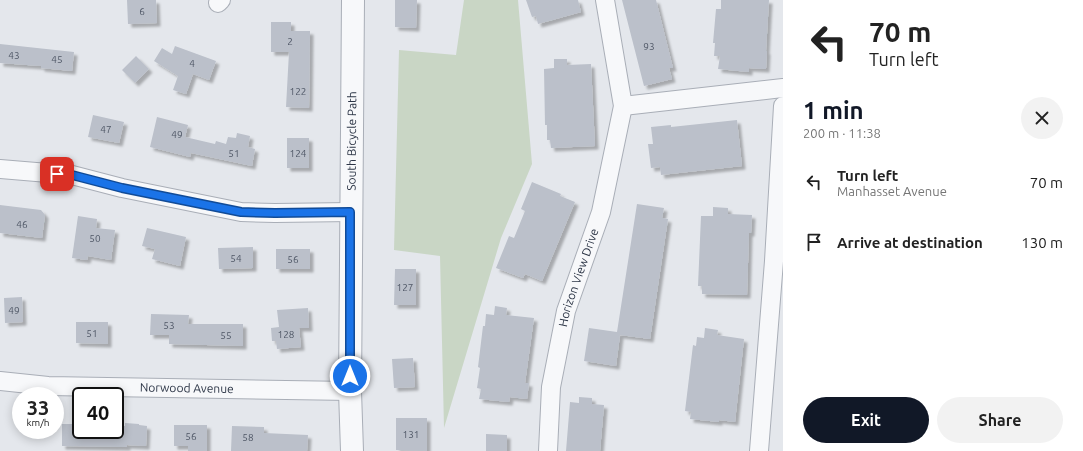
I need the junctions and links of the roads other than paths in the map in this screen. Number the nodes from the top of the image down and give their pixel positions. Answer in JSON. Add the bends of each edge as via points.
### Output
{"nodes":[{"id":1,"x":352,"y":0,"type":"edge"},
{"id":2,"x":605,"y":0,"type":"edge"},
{"id":3,"x":783,"y":88,"type":"edge"},
{"id":4,"x":623,"y":106,"type":"junction"},
{"id":5,"x":783,"y":106,"type":"edge"},
{"id":6,"x":0,"y":169,"type":"edge"},
{"id":7,"x":350,"y":212,"type":"junction"},
{"id":8,"x":0,"y":381,"type":"edge"},
{"id":9,"x":350,"y":391,"type":"junction"},
{"id":10,"x":352,"y":451,"type":"edge"},
{"id":11,"x":548,"y":451,"type":"edge"},
{"id":12,"x":759,"y":451,"type":"edge"}],
"edges":[{"from":1,"to":7,"type":"street","name":"South Bicycle Path"},
{"from":2,"to":4,"type":"street","name":"Horizon View Drive"},
{"from":3,"to":4,"type":"street"},
{"from":4,"to":11,"type":"street","name":"Horizon View Drive","via":[[601,212],[566,311],[551,387]]},
{"from":5,"to":12,"type":"street"},
{"from":6,"to":7,"type":"street","via":[[72,175],[122,188],[241,212]]},
{"from":7,"to":9,"type":"street","name":"South Bicycle Path"},
{"from":8,"to":9,"type":"street","name":"Norwood Avenue","via":[[48,386]]},
{"from":9,"to":10,"type":"street","name":"South Bicycle Path"}]}
